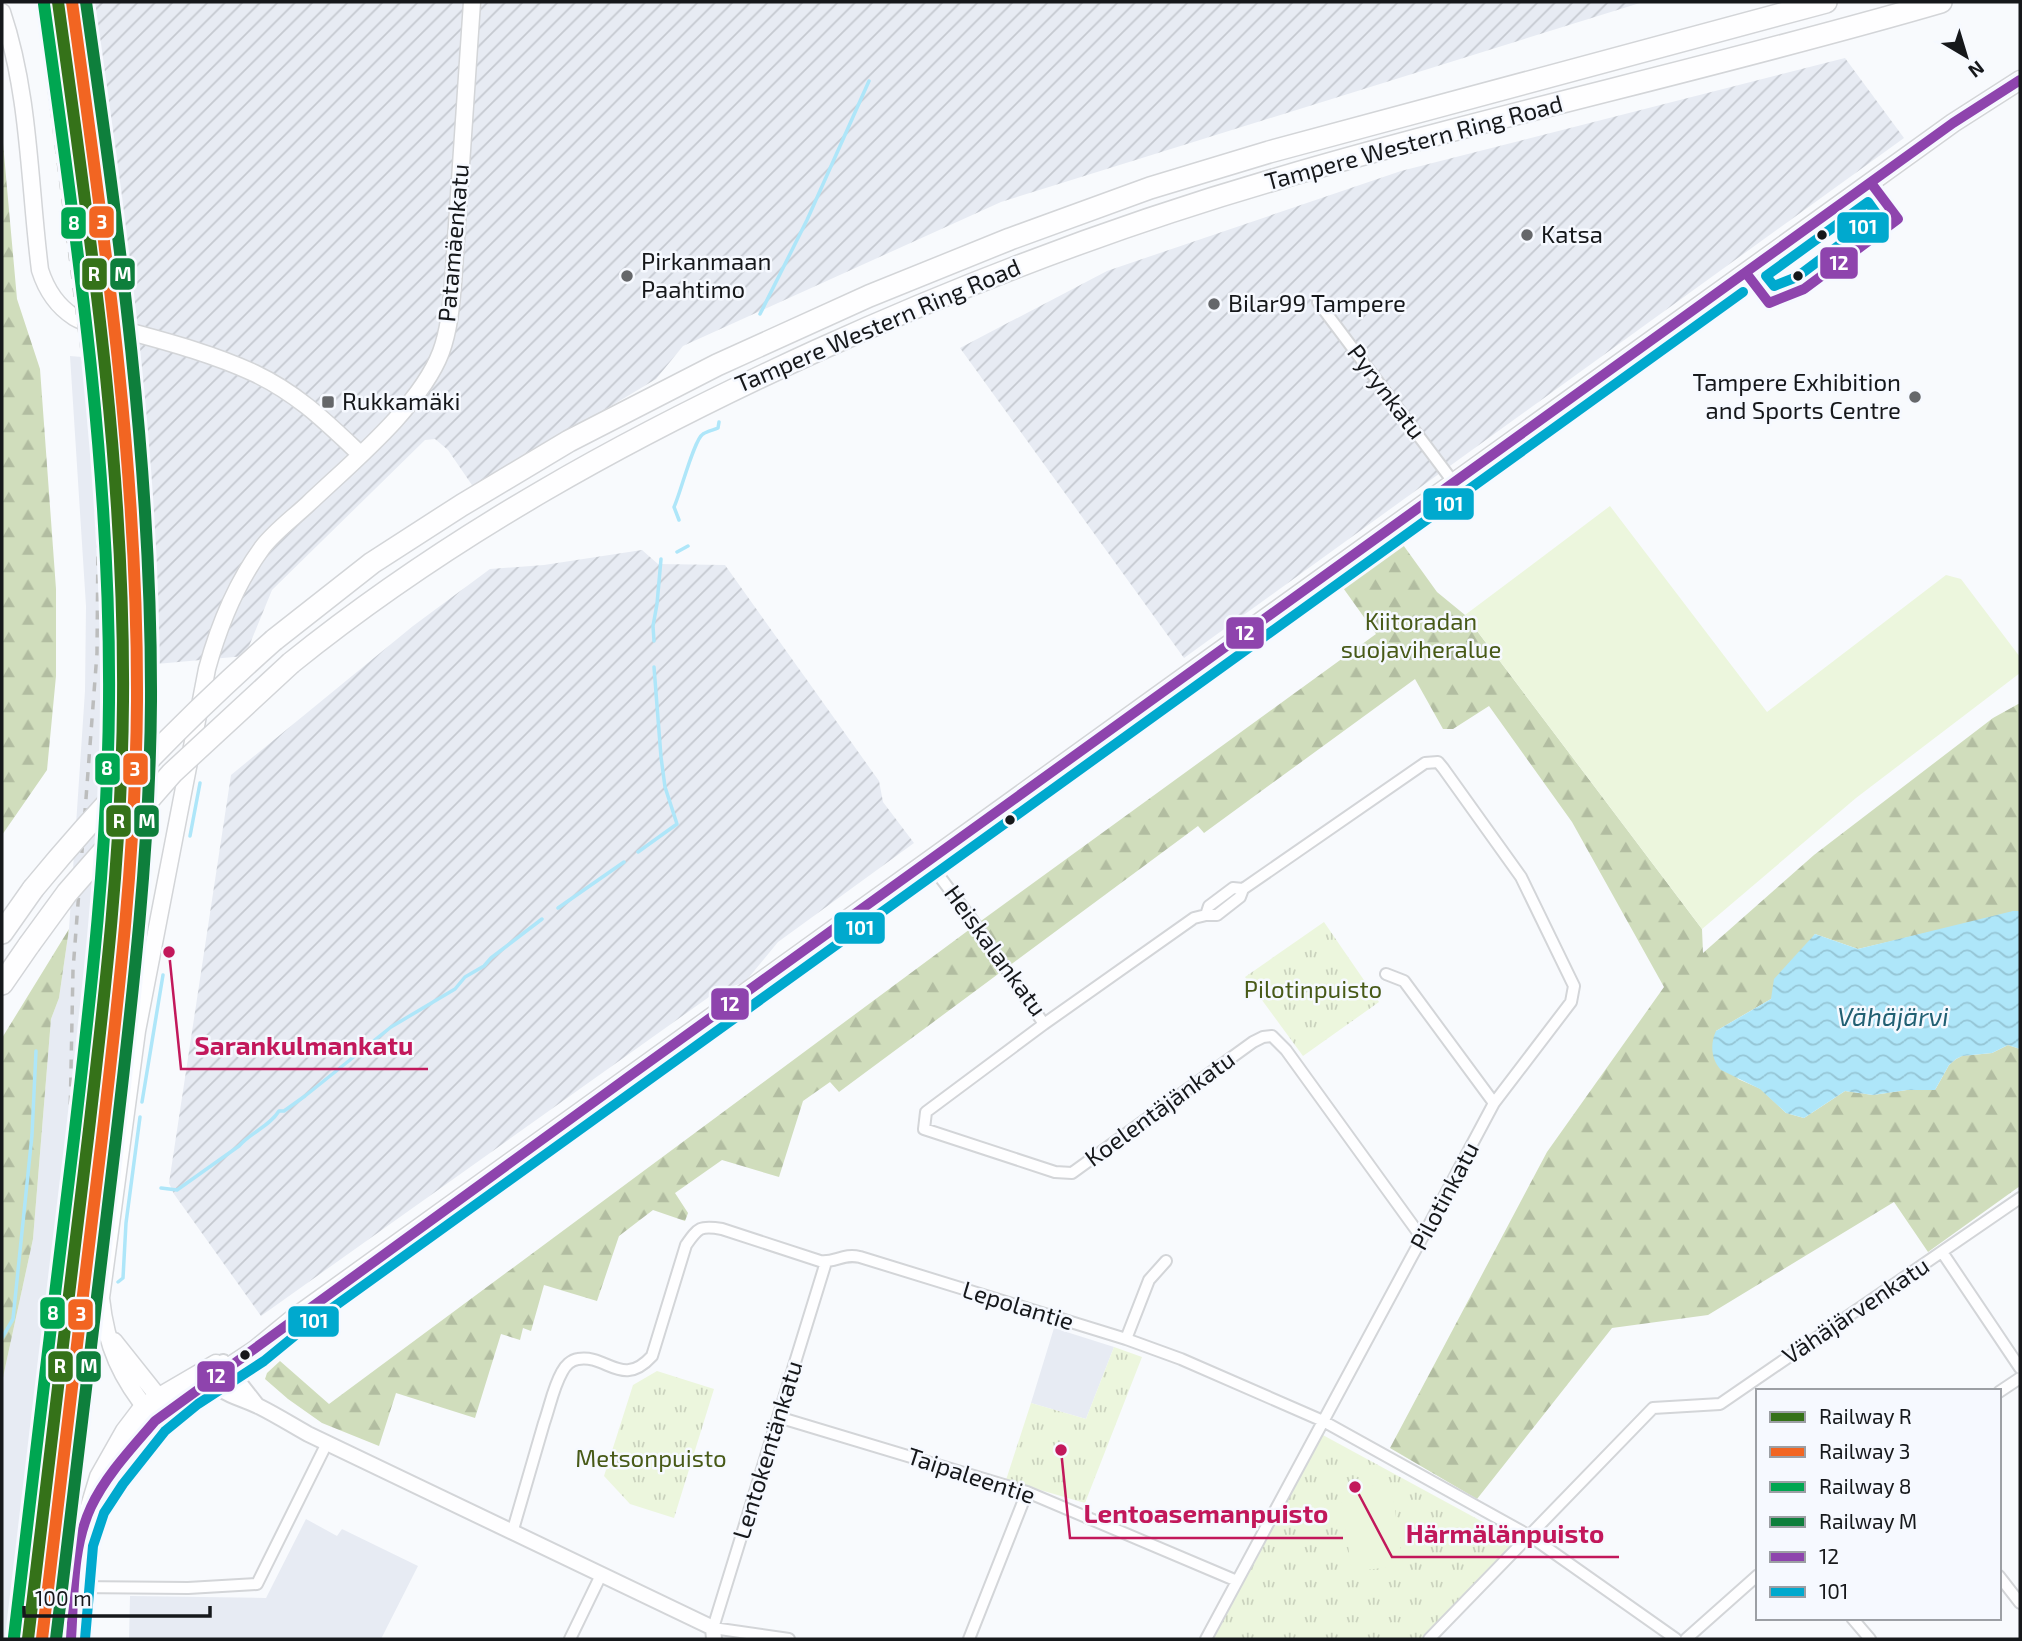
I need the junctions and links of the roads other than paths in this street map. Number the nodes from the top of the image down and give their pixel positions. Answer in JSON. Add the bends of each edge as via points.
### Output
{"nodes":[{"id":1,"x":472,"y":2,"type":"edge"},
{"id":2,"x":1826,"y":2,"type":"edge"},
{"id":3,"x":1941,"y":2,"type":"edge"},
{"id":4,"x":2,"y":12,"type":"edge"},
{"id":5,"x":2020,"y":80,"type":"edge"},
{"id":6,"x":1318,"y":302,"type":"dead end"},
{"id":7,"x":360,"y":454,"type":"junction"},
{"id":8,"x":1454,"y":483,"type":"junction"},
{"id":9,"x":1443,"y":768,"type":"joint"},
{"id":10,"x":928,"y":861,"type":"junction"},
{"id":11,"x":2,"y":933,"type":"edge"},
{"id":12,"x":1386,"y":974,"type":"dead end"},
{"id":13,"x":2,"y":984,"type":"edge"},
{"id":14,"x":1044,"y":1024,"type":"junction"},
{"id":15,"x":1494,"y":1103,"type":"junction"},
{"id":16,"x":2020,"y":1198,"type":"edge"},
{"id":17,"x":1422,"y":1238,"type":"junction"},
{"id":18,"x":1942,"y":1252,"type":"junction"},
{"id":19,"x":1166,"y":1261,"type":"dead end"},
{"id":20,"x":827,"y":1262,"type":"junction"},
{"id":21,"x":1126,"y":1339,"type":"junction"},
{"id":22,"x":225,"y":1364,"type":"junction"},
{"id":23,"x":2020,"y":1368,"type":"edge"},
{"id":24,"x":207,"y":1376,"type":"junction"},
{"id":25,"x":2020,"y":1378,"type":"edge"},
{"id":26,"x":2001,"y":1391,"type":"edge"},
{"id":27,"x":257,"y":1405,"type":"junction"},
{"id":28,"x":157,"y":1408,"type":"junction"},
{"id":29,"x":778,"y":1417,"type":"junction"},
{"id":30,"x":1324,"y":1422,"type":"junction"},
{"id":31,"x":327,"y":1443,"type":"junction"},
{"id":32,"x":1027,"y":1492,"type":"junction"},
{"id":33,"x":512,"y":1533,"type":"junction"},
{"id":34,"x":1530,"y":1536,"type":"junction"},
{"id":35,"x":601,"y":1575,"type":"junction"},
{"id":36,"x":1756,"y":1577,"type":"edge"},
{"id":37,"x":2001,"y":1579,"type":"edge"},
{"id":38,"x":1237,"y":1581,"type":"junction"},
{"id":39,"x":74,"y":1587,"type":"junction"},
{"id":40,"x":2020,"y":1603,"type":"edge"},
{"id":41,"x":1854,"y":1620,"type":"edge"},
{"id":42,"x":713,"y":1633,"type":"edge"},
{"id":43,"x":71,"y":1639,"type":"edge"},
{"id":44,"x":570,"y":1639,"type":"edge"},
{"id":45,"x":789,"y":1639,"type":"edge"},
{"id":46,"x":969,"y":1639,"type":"edge"},
{"id":47,"x":1206,"y":1639,"type":"edge"},
{"id":48,"x":1429,"y":1639,"type":"edge"},
{"id":49,"x":1676,"y":1639,"type":"edge"},
{"id":50,"x":1686,"y":1639,"type":"edge"},
{"id":51,"x":1870,"y":1639,"type":"edge"}],
"edges":[{"from":1,"to":7,"type":"main road","name":"Patamäenkatu","via":[[450,318],[440,353],[426,379]]},
{"from":2,"to":11,"type":"highway","name":"Tampere Western Ring Road","bridge":true,"via":[[1150,188],[869,296],[717,365],[569,441],[462,505],[372,564],[274,640],[136,771],[33,889]]},
{"from":3,"to":13,"type":"highway","name":"Tampere Western Ring Road","bridge":true,"via":[[1280,177],[1156,216],[878,323],[643,433],[481,527],[389,588],[292,663],[172,773],[67,893]]},
{"from":4,"to":7,"type":"main road","via":[[27,131],[40,270],[56,302],[87,323],[164,342],[253,373],[317,412]]},
{"from":5,"to":8,"type":"main road"},
{"from":6,"to":8,"type":"street","name":"Pyrynkatu"},
{"from":7,"to":28,"type":"main road","name":"Patamäenkatu","via":[[263,547],[229,602],[207,669],[137,1031],[101,1298],[103,1322],[110,1336]]},
{"from":8,"to":10,"type":"main road"},
{"from":9,"to":14,"type":"street","name":"Heiskalankatu","via":[[1438,762],[1425,763],[1243,890],[1217,915],[1194,918]]},
{"from":9,"to":15,"type":"street","name":"Pilotinkatu","via":[[1521,877],[1574,986],[1571,1002]]},
{"from":10,"to":14,"type":"street","name":"Heiskalankatu"},
{"from":10,"to":22,"type":"main road"},
{"from":12,"to":15,"type":"street","via":[[1404,981]]},
{"from":14,"to":17,"type":"street","name":"Koelentäjänkatu","via":[[926,1112],[924,1129],[1055,1172],[1072,1173],[1254,1042],[1272,1036]]},
{"from":15,"to":17,"type":"street","name":"Pilotinkatu"},
{"from":16,"to":18,"type":"street","name":"Vähäjärvenkatu"},
{"from":17,"to":30,"type":"street","name":"Pilotinkatu"},
{"from":18,"to":23,"type":"street"},
{"from":18,"to":34,"type":"street","name":"Vähäjärvenkatu","via":[[1720,1404],[1653,1408]]},
{"from":19,"to":21,"type":"street","via":[[1149,1280]]},
{"from":20,"to":21,"type":"street","name":"Lepolantie","via":[[849,1255],[860,1257]]},
{"from":20,"to":29,"type":"street","name":"Lentokentänkatu"},
{"from":20,"to":33,"type":"street","name":"Lepolantie","via":[[722,1229],[696,1230],[686,1245],[652,1356],[642,1367],[623,1370],[580,1358],[563,1369]]},
{"from":21,"to":30,"type":"street","name":"Lepolantie"},
{"from":22,"to":24,"type":"main road"},
{"from":22,"to":27,"type":"street"},
{"from":24,"to":27,"type":"street","via":[[228,1395]]},
{"from":24,"to":28,"type":"main road"},
{"from":25,"to":26,"type":"street"},
{"from":27,"to":31,"type":"street"},
{"from":28,"to":39,"type":"main road","via":[[91,1507],[79,1543]]},
{"from":29,"to":32,"type":"street","name":"Taipaleentie"},
{"from":29,"to":42,"type":"street","name":"Lentokentänkatu"},
{"from":30,"to":34,"type":"street","name":"Lepolantie"},
{"from":30,"to":38,"type":"street","name":"Pilotinkatu"},
{"from":31,"to":33,"type":"street"},
{"from":31,"to":39,"type":"street","via":[[257,1584]]},
{"from":32,"to":38,"type":"street","name":"Taipaleentie"},
{"from":32,"to":46,"type":"street"},
{"from":33,"to":35,"type":"street"},
{"from":34,"to":48,"type":"street","name":"Vähäjärvenkatu"},
{"from":34,"to":49,"type":"street","name":"Lepolantie"},
{"from":35,"to":42,"type":"street"},
{"from":35,"to":44,"type":"street"},
{"from":36,"to":50,"type":"street"},
{"from":37,"to":40,"type":"street"},
{"from":38,"to":47,"type":"street","name":"Pilotinkatu"},
{"from":39,"to":43,"type":"main road"},
{"from":41,"to":51,"type":"street"},
{"from":42,"to":45,"type":"street"}]}
